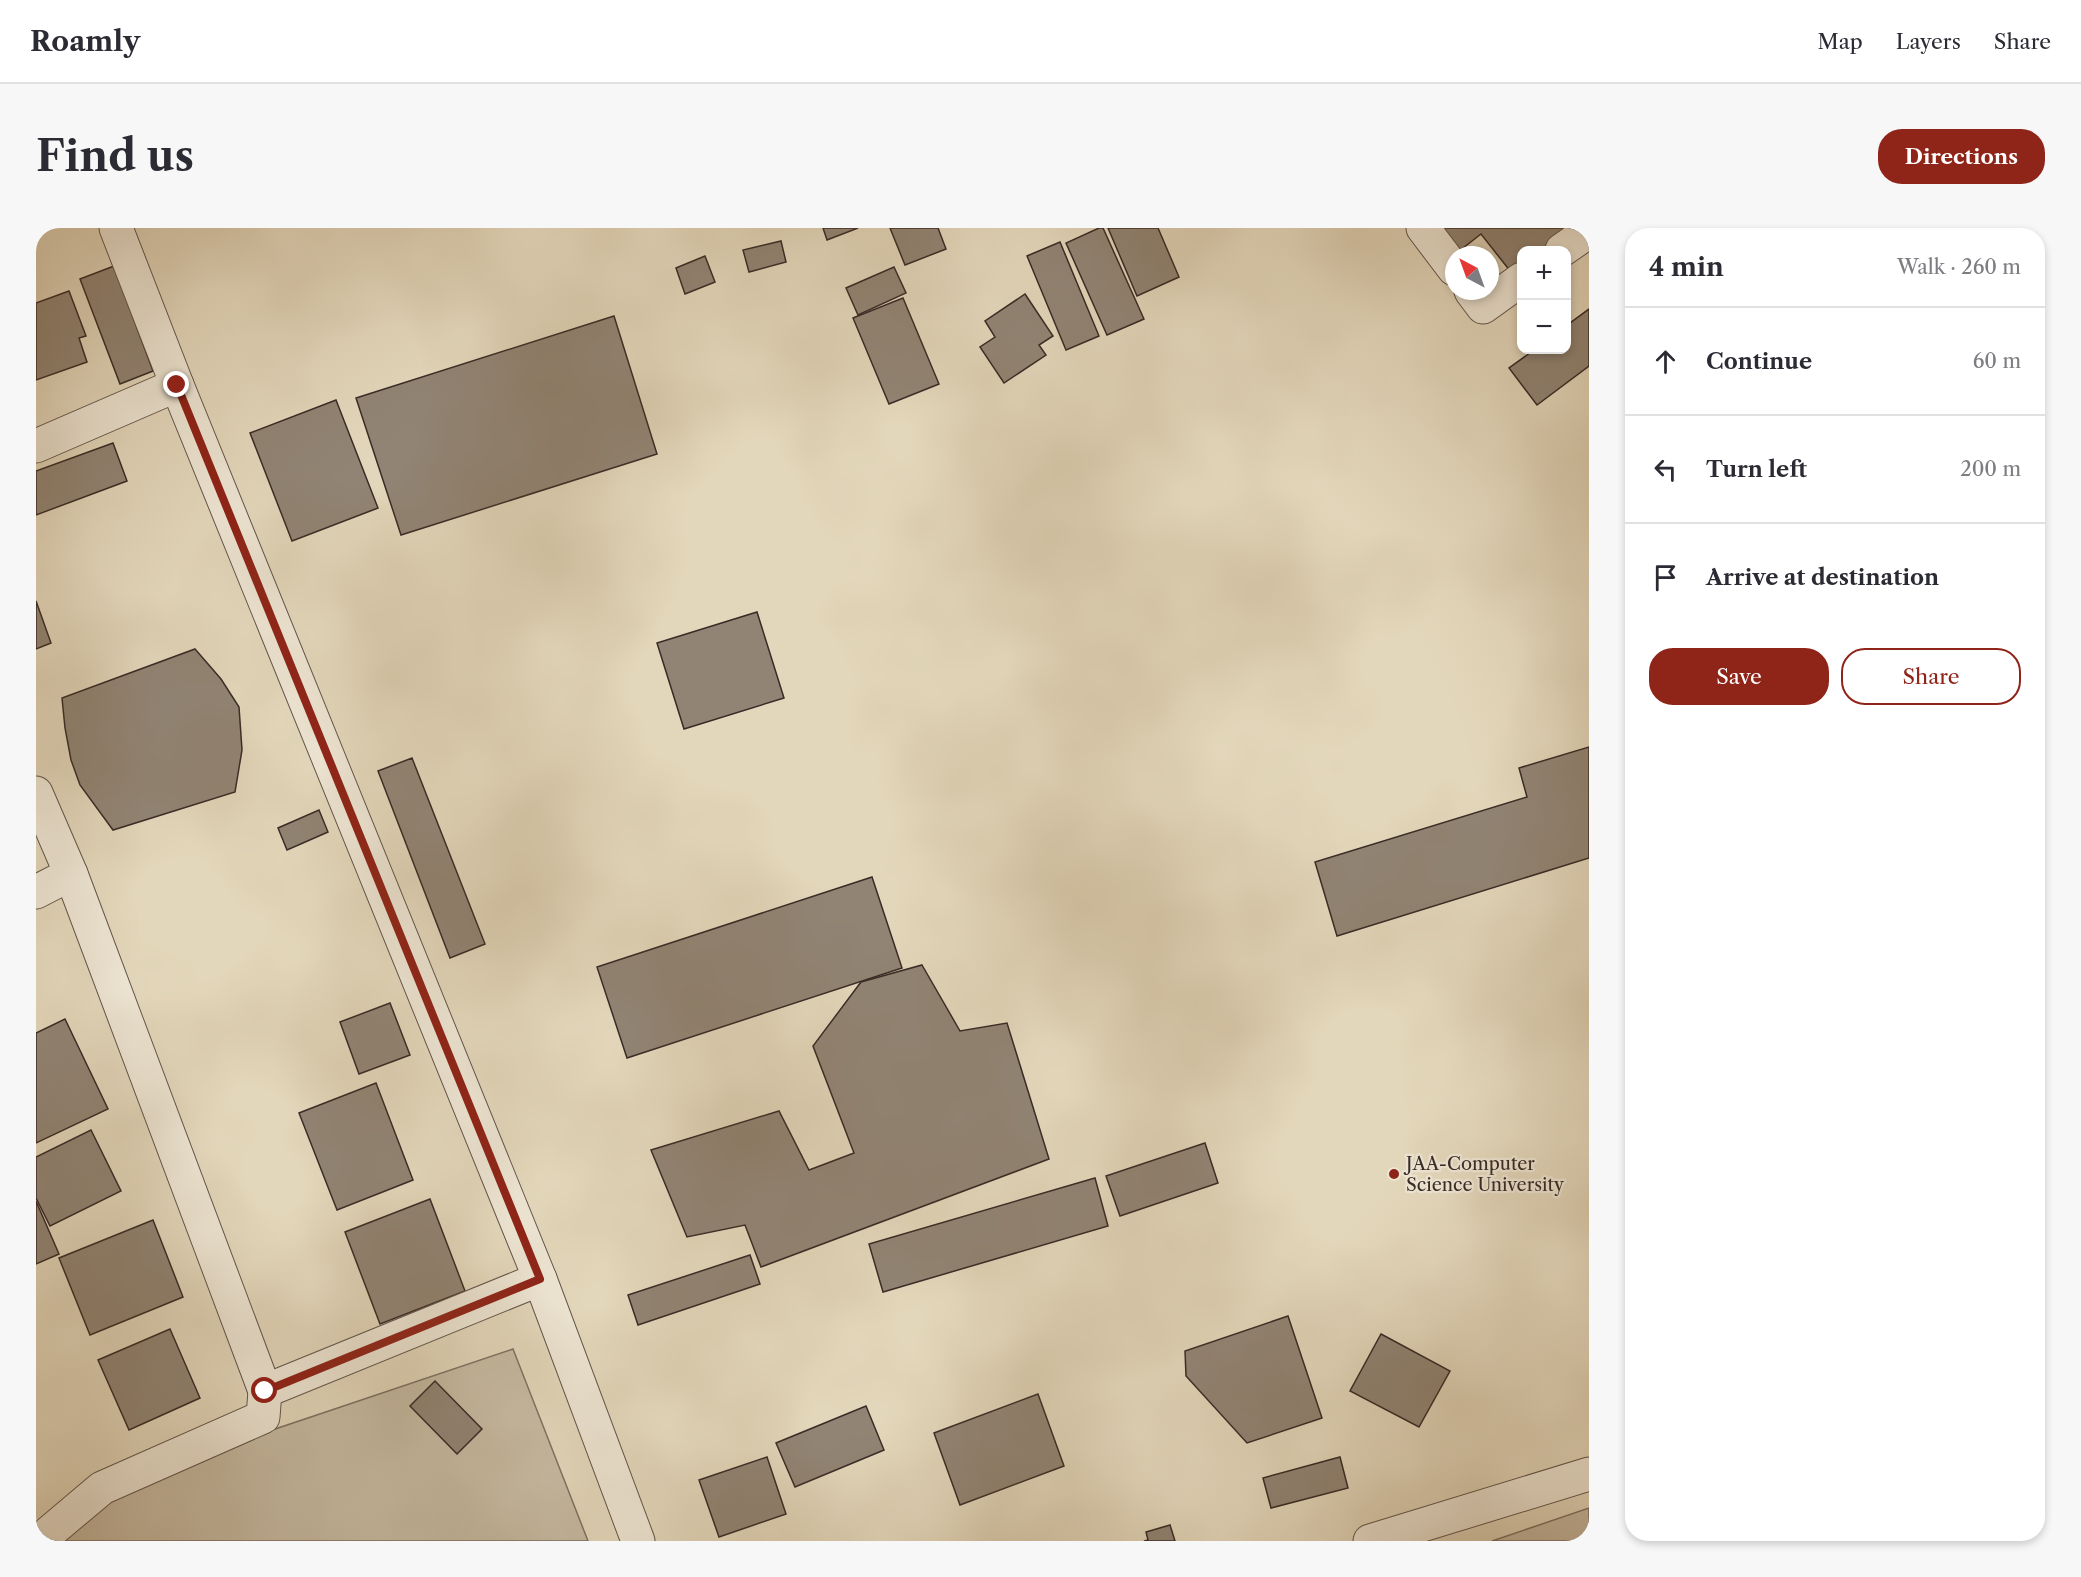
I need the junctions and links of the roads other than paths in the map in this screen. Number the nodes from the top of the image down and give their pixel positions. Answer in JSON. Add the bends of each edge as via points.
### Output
{"nodes":[{"id":1,"x":116,"y":228,"type":"edge"},
{"id":2,"x":1423,"y":228,"type":"edge"},
{"id":3,"x":1445,"y":257,"type":"edge"},
{"id":4,"x":1517,"y":282,"type":"edge"},
{"id":5,"x":1499,"y":295,"type":"edge"},
{"id":6,"x":1478,"y":300,"type":"edge"},
{"id":7,"x":1492,"y":300,"type":"edge"},
{"id":8,"x":177,"y":385,"type":"junction"},
{"id":9,"x":36,"y":446,"type":"edge"},
{"id":10,"x":36,"y":793,"type":"edge"},
{"id":11,"x":71,"y":874,"type":"junction"},
{"id":12,"x":36,"y":892,"type":"edge"},
{"id":13,"x":540,"y":1279,"type":"junction"},
{"id":14,"x":265,"y":1391,"type":"junction"},
{"id":15,"x":1589,"y":1474,"type":"edge"},
{"id":16,"x":39,"y":1541,"type":"edge"},
{"id":17,"x":638,"y":1541,"type":"edge"},
{"id":18,"x":1370,"y":1541,"type":"edge"}],
"edges":[{"from":1,"to":8,"type":"street"},
{"from":2,"to":3,"type":"street"},
{"from":4,"to":5,"type":"street"},
{"from":6,"to":7,"type":"street","via":[[1483,307]]},
{"from":8,"to":9,"type":"street"},
{"from":8,"to":13,"type":"street"},
{"from":10,"to":11,"type":"street"},
{"from":11,"to":12,"type":"street"},
{"from":11,"to":14,"type":"street"},
{"from":13,"to":14,"type":"street"},
{"from":13,"to":17,"type":"street"},
{"from":14,"to":16,"type":"street","via":[[263,1417],[102,1488]]},
{"from":15,"to":18,"type":"street"}]}
